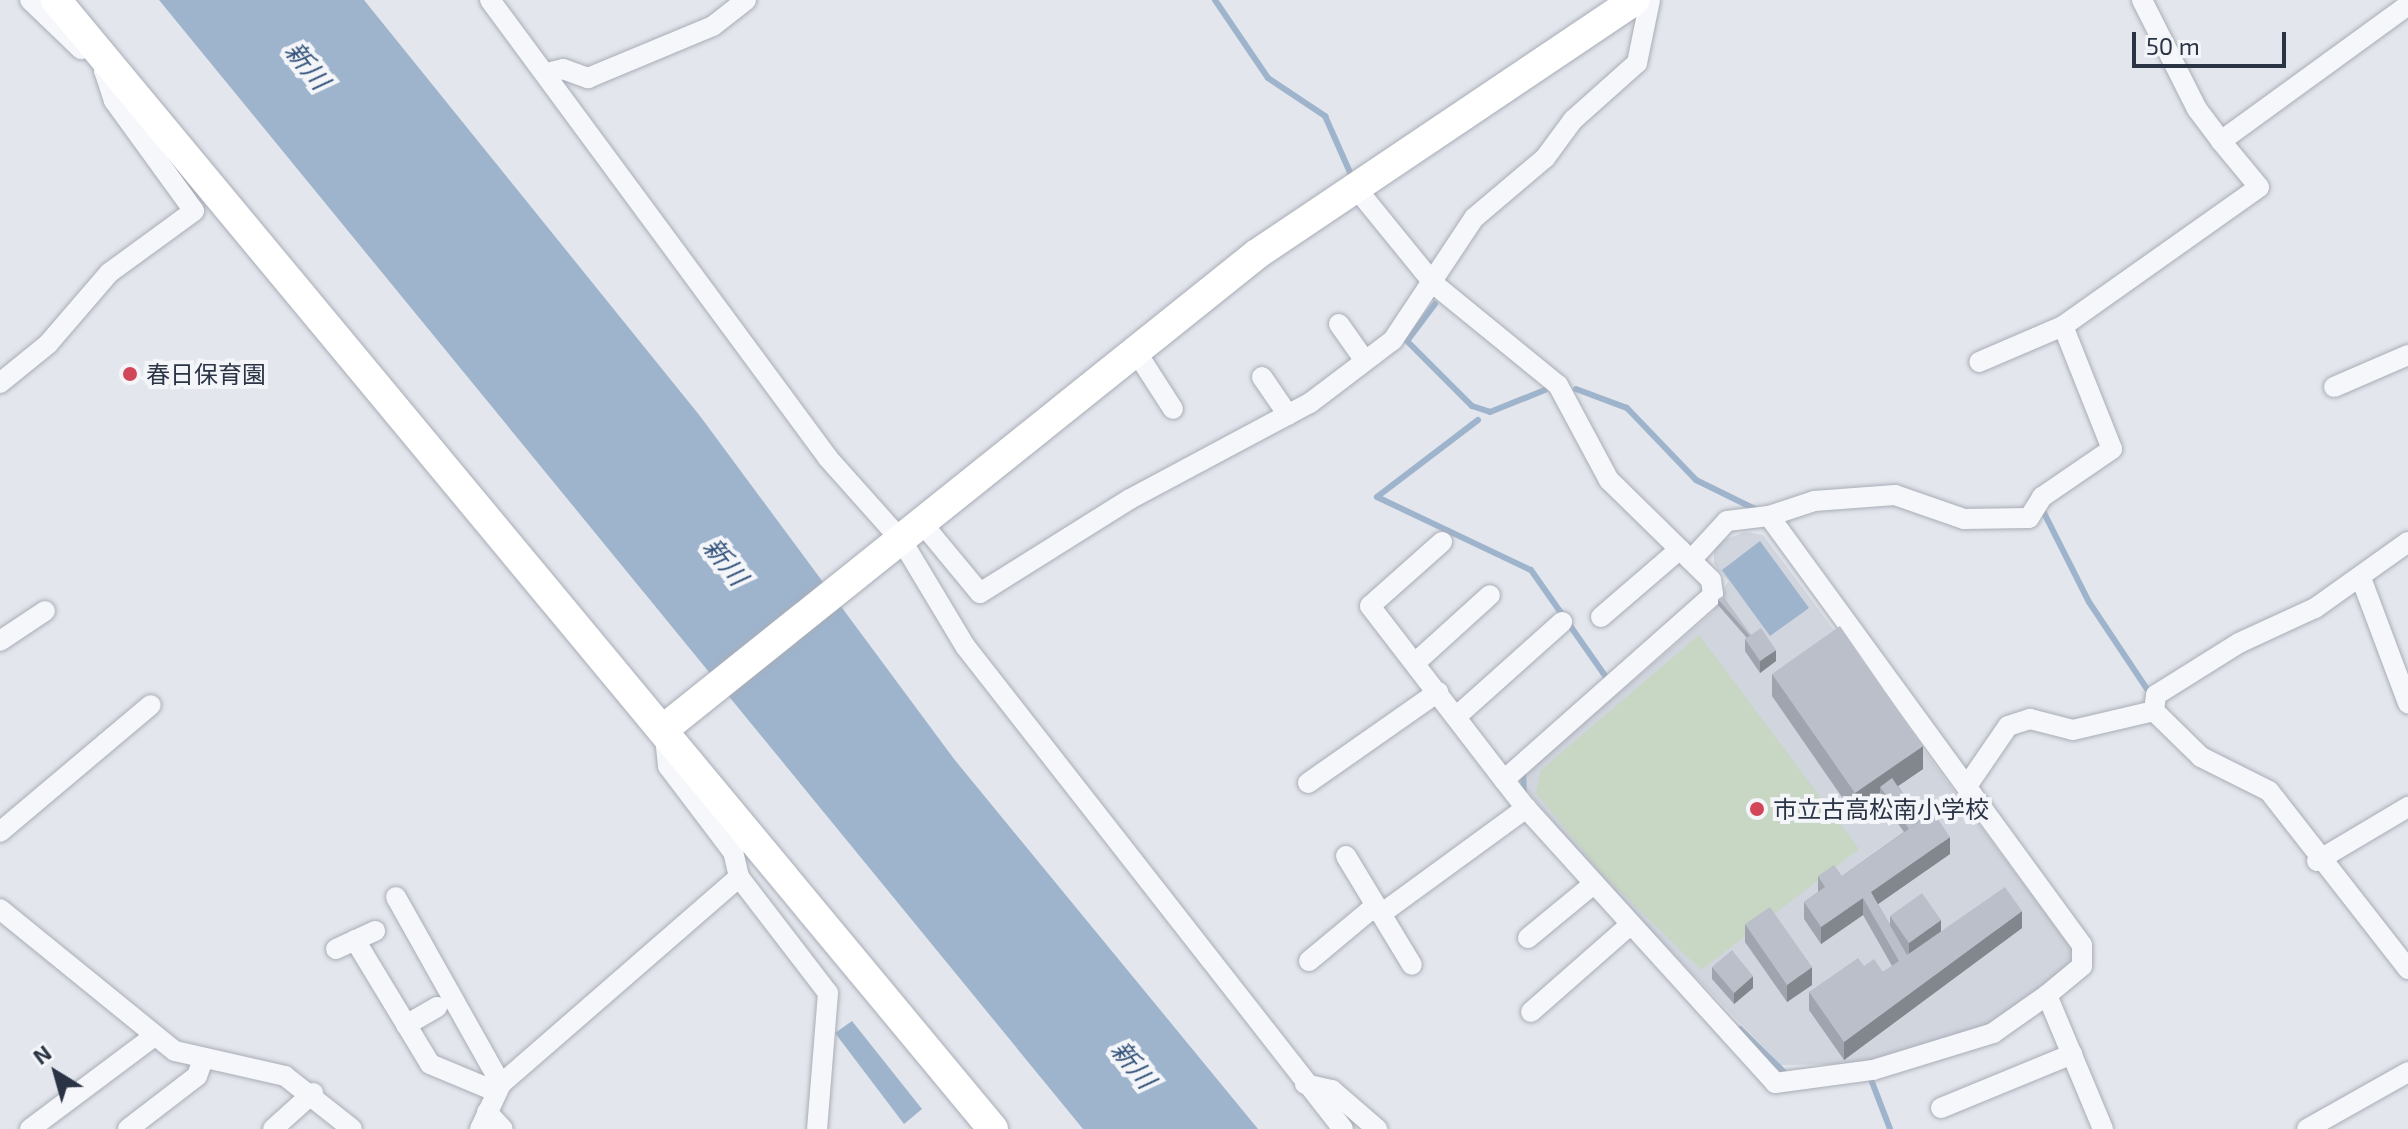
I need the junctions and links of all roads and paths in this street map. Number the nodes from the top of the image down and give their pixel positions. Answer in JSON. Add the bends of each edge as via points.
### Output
{"nodes":[{"id":1,"x":30,"y":0,"type":"edge"},
{"id":2,"x":56,"y":0,"type":"edge"},
{"id":3,"x":490,"y":0,"type":"edge"},
{"id":4,"x":746,"y":0,"type":"edge"},
{"id":5,"x":1635,"y":0,"type":"edge"},
{"id":6,"x":1650,"y":0,"type":"edge"},
{"id":7,"x":2142,"y":0,"type":"edge"},
{"id":8,"x":2408,"y":5,"type":"edge"},
{"id":9,"x":107,"y":69,"type":"junction"},
{"id":10,"x":547,"y":73,"type":"junction"},
{"id":11,"x":2221,"y":141,"type":"junction"},
{"id":12,"x":1356,"y":188,"type":"junction"},
{"id":13,"x":1434,"y":284,"type":"junction"},
{"id":14,"x":1339,"y":324,"type":"dead end"},
{"id":15,"x":2063,"y":326,"type":"junction"},
{"id":16,"x":1135,"y":350,"type":"junction"},
{"id":17,"x":2408,"y":355,"type":"edge"},
{"id":18,"x":1365,"y":361,"type":"junction"},
{"id":19,"x":1979,"y":362,"type":"dead end"},
{"id":20,"x":1262,"y":377,"type":"dead end"},
{"id":21,"x":0,"y":383,"type":"edge"},
{"id":22,"x":2334,"y":387,"type":"dead end"},
{"id":23,"x":1173,"y":409,"type":"dead end"},
{"id":24,"x":1288,"y":415,"type":"junction"},
{"id":25,"x":1769,"y":516,"type":"junction"},
{"id":26,"x":912,"y":532,"type":"junction"},
{"id":27,"x":1442,"y":542,"type":"dead end"},
{"id":28,"x":2408,"y":542,"type":"edge"},
{"id":29,"x":1686,"y":554,"type":"junction"},
{"id":30,"x":2361,"y":578,"type":"junction"},
{"id":31,"x":1490,"y":595,"type":"dead end"},
{"id":32,"x":45,"y":611,"type":"dead end"},
{"id":33,"x":1601,"y":617,"type":"dead end"},
{"id":34,"x":1562,"y":622,"type":"dead end"},
{"id":35,"x":0,"y":641,"type":"edge"},
{"id":36,"x":1415,"y":663,"type":"junction"},
{"id":37,"x":1438,"y":692,"type":"junction"},
{"id":38,"x":2408,"y":703,"type":"edge"},
{"id":39,"x":151,"y":705,"type":"dead end"},
{"id":40,"x":2154,"y":711,"type":"junction"},
{"id":41,"x":1457,"y":716,"type":"junction"},
{"id":42,"x":666,"y":726,"type":"junction"},
{"id":43,"x":1504,"y":780,"type":"junction"},
{"id":44,"x":1308,"y":783,"type":"dead end"},
{"id":45,"x":1969,"y":783,"type":"junction"},
{"id":46,"x":2408,"y":807,"type":"edge"},
{"id":47,"x":1526,"y":808,"type":"junction"},
{"id":48,"x":0,"y":832,"type":"edge"},
{"id":49,"x":1346,"y":856,"type":"dead end"},
{"id":50,"x":2317,"y":861,"type":"junction"},
{"id":51,"x":739,"y":877,"type":"junction"},
{"id":52,"x":1591,"y":886,"type":"junction"},
{"id":53,"x":396,"y":897,"type":"dead end"},
{"id":54,"x":0,"y":909,"type":"edge"},
{"id":55,"x":1376,"y":911,"type":"junction"},
{"id":56,"x":1630,"y":925,"type":"junction"},
{"id":57,"x":375,"y":931,"type":"dead end"},
{"id":58,"x":1528,"y":938,"type":"dead end"},
{"id":59,"x":1309,"y":961,"type":"dead end"},
{"id":60,"x":1412,"y":965,"type":"dead end"},
{"id":61,"x":2408,"y":969,"type":"edge"},
{"id":62,"x":2047,"y":995,"type":"junction"},
{"id":63,"x":437,"y":1007,"type":"dead end"},
{"id":64,"x":1531,"y":1012,"type":"dead end"},
{"id":65,"x":406,"y":1025,"type":"junction"},
{"id":66,"x":153,"y":1037,"type":"junction"},
{"id":67,"x":2072,"y":1054,"type":"junction"},
{"id":68,"x":202,"y":1062,"type":"junction"},
{"id":69,"x":2408,"y":1072,"type":"edge"},
{"id":70,"x":1305,"y":1084,"type":"junction"},
{"id":71,"x":498,"y":1088,"type":"junction"},
{"id":72,"x":313,"y":1093,"type":"junction"},
{"id":73,"x":1941,"y":1108,"type":"dead end"},
{"id":74,"x":484,"y":1120,"type":"edge"},
{"id":75,"x":41,"y":1126,"type":"edge"},
{"id":76,"x":128,"y":1129,"type":"edge"},
{"id":77,"x":273,"y":1129,"type":"edge"},
{"id":78,"x":352,"y":1129,"type":"edge"},
{"id":79,"x":503,"y":1129,"type":"edge"},
{"id":80,"x":817,"y":1129,"type":"edge"},
{"id":81,"x":993,"y":1129,"type":"edge"},
{"id":82,"x":1343,"y":1129,"type":"edge"},
{"id":83,"x":1377,"y":1129,"type":"edge"},
{"id":84,"x":2103,"y":1129,"type":"edge"},
{"id":85,"x":2307,"y":1129,"type":"edge"}],
"edges":[{"from":1,"to":9,"type":"street"},
{"from":2,"to":9,"type":"street"},
{"from":3,"to":10,"type":"street"},
{"from":4,"to":10,"type":"street","via":[[713,26],[588,78],[563,69]]},
{"from":5,"to":12,"type":"street"},
{"from":6,"to":13,"type":"street","via":[[1637,63],[1573,120],[1545,158],[1474,218]]},
{"from":7,"to":11,"type":"street","via":[[2197,109]]},
{"from":8,"to":11,"type":"street"},
{"from":9,"to":21,"type":"street","via":[[114,101],[194,211],[109,273],[48,344]]},
{"from":9,"to":42,"type":"street"},
{"from":10,"to":26,"type":"street","via":[[828,458]]},
{"from":11,"to":15,"type":"street","via":[[2259,187]]},
{"from":12,"to":13,"type":"street"},
{"from":12,"to":16,"type":"street"},
{"from":13,"to":18,"type":"street","via":[[1393,340]]},
{"from":13,"to":29,"type":"street","via":[[1558,385],[1609,480]]},
{"from":14,"to":18,"type":"street"},
{"from":15,"to":19,"type":"street"},
{"from":15,"to":25,"type":"street","via":[[2112,449],[2042,497],[2029,518],[1964,519],[1895,495],[1814,501]]},
{"from":16,"to":23,"type":"street"},
{"from":16,"to":26,"type":"street"},
{"from":17,"to":22,"type":"street"},
{"from":18,"to":24,"type":"street"},
{"from":20,"to":24,"type":"street"},
{"from":24,"to":26,"type":"street","via":[[1130,499],[980,593]]},
{"from":25,"to":29,"type":"street","via":[[1727,521]]},
{"from":25,"to":45,"type":"street"},
{"from":26,"to":42,"type":"street"},
{"from":26,"to":70,"type":"street","via":[[965,646]]},
{"from":27,"to":36,"type":"street","via":[[1370,606]]},
{"from":28,"to":30,"type":"street"},
{"from":29,"to":33,"type":"street"},
{"from":29,"to":43,"type":"street","via":[[1711,580],[1713,595]]},
{"from":30,"to":38,"type":"street"},
{"from":30,"to":40,"type":"street","via":[[2156,695]]},
{"from":31,"to":36,"type":"street"},
{"from":32,"to":35,"type":"street"},
{"from":34,"to":41,"type":"street"},
{"from":36,"to":37,"type":"street"},
{"from":37,"to":41,"type":"street"},
{"from":37,"to":44,"type":"street"},
{"from":39,"to":48,"type":"street"},
{"from":40,"to":45,"type":"street","via":[[2073,730],[2030,719],[2008,726]]},
{"from":40,"to":50,"type":"street","via":[[2201,757],[2269,791]]},
{"from":41,"to":43,"type":"street"},
{"from":42,"to":51,"type":"street","via":[[668,766],[733,852]]},
{"from":42,"to":81,"type":"street"},
{"from":43,"to":47,"type":"street"},
{"from":45,"to":62,"type":"street","via":[[2082,945],[2082,966]]},
{"from":46,"to":50,"type":"street"},
{"from":47,"to":52,"type":"street"},
{"from":47,"to":55,"type":"street"},
{"from":49,"to":55,"type":"street"},
{"from":50,"to":61,"type":"street"},
{"from":51,"to":71,"type":"street"},
{"from":51,"to":80,"type":"street","via":[[828,993]]},
{"from":52,"to":56,"type":"street"},
{"from":52,"to":58,"type":"street"},
{"from":53,"to":71,"type":"street"},
{"from":54,"to":66,"type":"street"},
{"from":55,"to":59,"type":"street"},
{"from":55,"to":60,"type":"street"},
{"from":56,"to":62,"type":"street","via":[[1775,1083],[1873,1070],[1993,1033]]},
{"from":56,"to":64,"type":"street"},
{"from":57,"to":65,"type":"street","via":[[346,944]]},
{"from":62,"to":67,"type":"street"},
{"from":63,"to":65,"type":"street"},
{"from":65,"to":71,"type":"street","via":[[430,1064]]},
{"from":66,"to":68,"type":"street"},
{"from":66,"to":75,"type":"street"},
{"from":67,"to":73,"type":"street"},
{"from":67,"to":84,"type":"street"},
{"from":68,"to":72,"type":"street","via":[[253,1063]]},
{"from":68,"to":76,"type":"street","via":[[197,1076]]},
{"from":69,"to":85,"type":"street"},
{"from":70,"to":82,"type":"street"},
{"from":70,"to":83,"type":"street","via":[[1332,1090]]},
{"from":71,"to":74,"type":"street"},
{"from":72,"to":77,"type":"street"},
{"from":72,"to":78,"type":"street"},
{"from":74,"to":79,"type":"street"}]}
